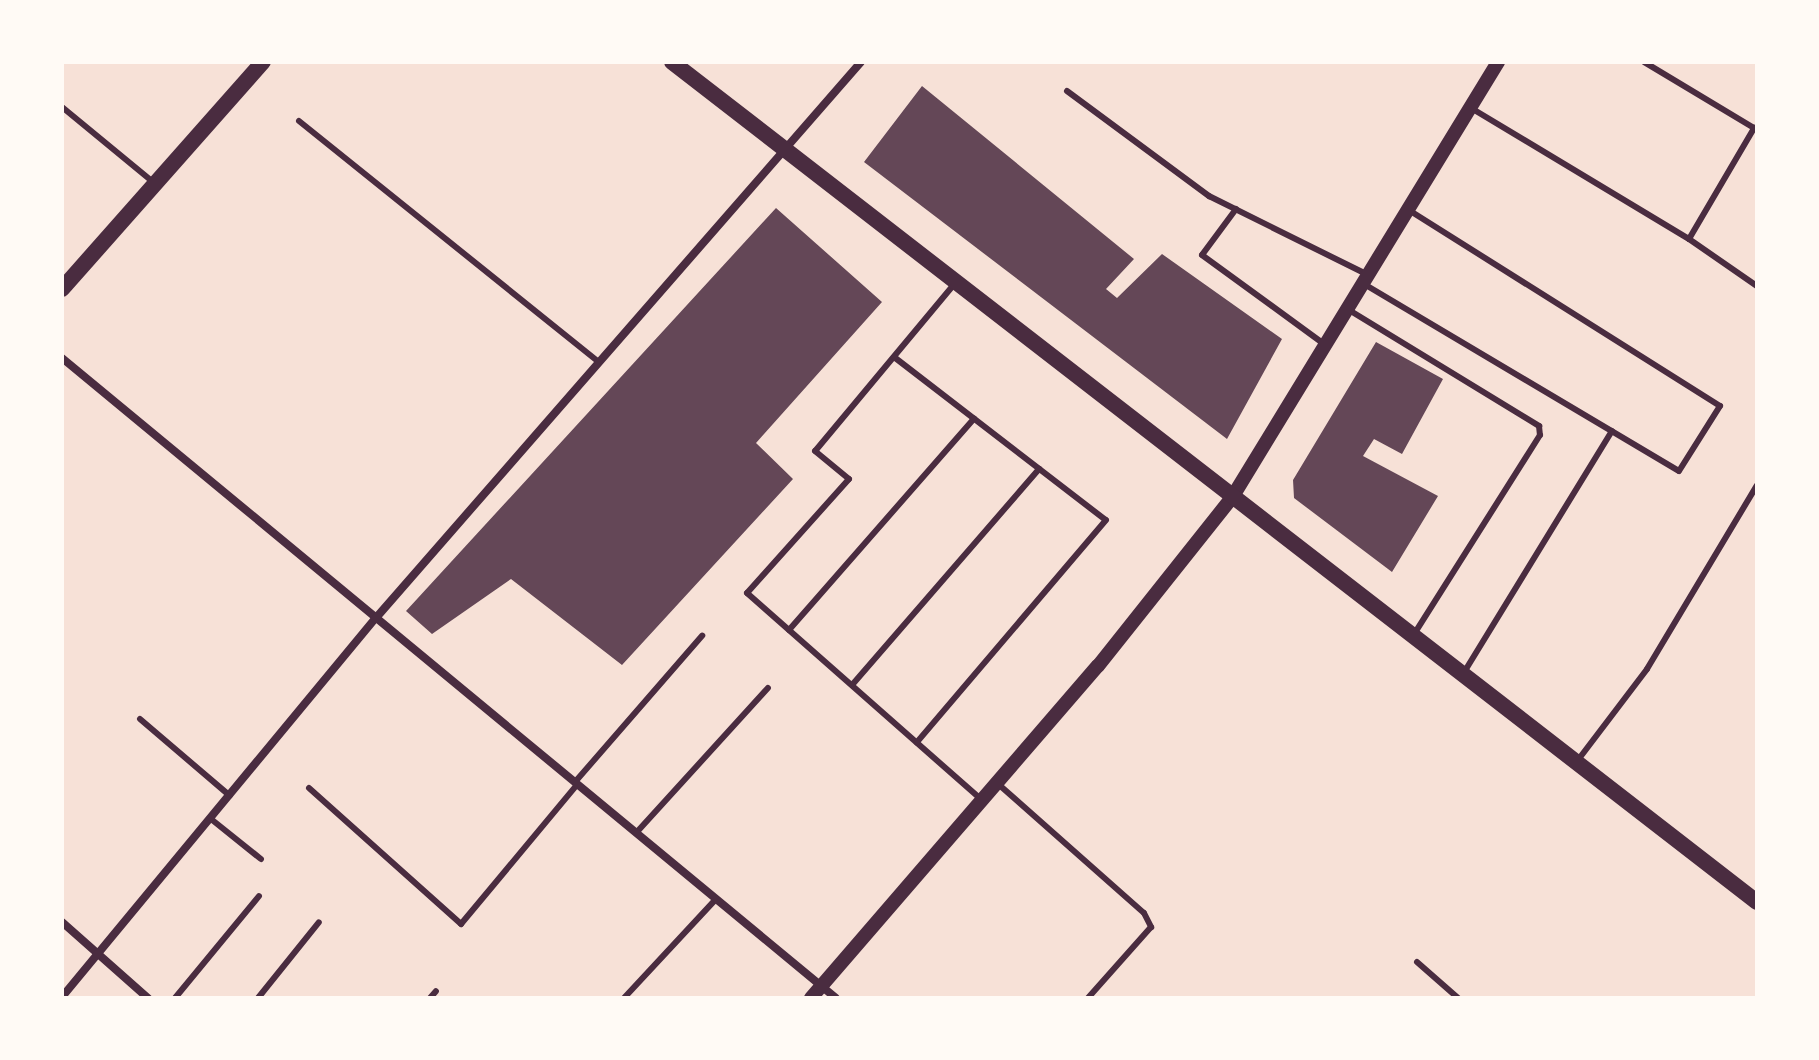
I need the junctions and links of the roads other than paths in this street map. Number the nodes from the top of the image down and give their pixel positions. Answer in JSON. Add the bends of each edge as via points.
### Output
{"nodes":[{"id":1,"x":263,"y":62,"type":"edge"},
{"id":2,"x":672,"y":62,"type":"edge"},
{"id":3,"x":861,"y":62,"type":"edge"},
{"id":4,"x":1498,"y":62,"type":"edge"},
{"id":5,"x":1644,"y":62,"type":"edge"},
{"id":6,"x":1067,"y":91,"type":"dead end"},
{"id":7,"x":62,"y":107,"type":"edge"},
{"id":8,"x":1471,"y":108,"type":"junction"},
{"id":9,"x":299,"y":121,"type":"dead end"},
{"id":10,"x":784,"y":150,"type":"junction"},
{"id":11,"x":155,"y":184,"type":"junction"},
{"id":12,"x":1236,"y":209,"type":"junction"},
{"id":13,"x":1410,"y":211,"type":"junction"},
{"id":14,"x":1689,"y":239,"type":"junction"},
{"id":15,"x":1366,"y":280,"type":"junction"},
{"id":16,"x":956,"y":282,"type":"junction"},
{"id":17,"x":1757,"y":286,"type":"edge"},
{"id":18,"x":62,"y":289,"type":"edge"},
{"id":19,"x":1349,"y":310,"type":"junction"},
{"id":20,"x":1326,"y":346,"type":"junction"},
{"id":21,"x":894,"y":357,"type":"junction"},
{"id":22,"x":62,"y":358,"type":"edge"},
{"id":23,"x":599,"y":362,"type":"junction"},
{"id":24,"x":974,"y":419,"type":"junction"},
{"id":25,"x":1612,"y":431,"type":"junction"},
{"id":26,"x":1039,"y":469,"type":"junction"},
{"id":27,"x":1757,"y":485,"type":"edge"},
{"id":28,"x":1233,"y":496,"type":"junction"},
{"id":29,"x":375,"y":619,"type":"junction"},
{"id":30,"x":789,"y":630,"type":"junction"},
{"id":31,"x":702,"y":636,"type":"dead end"},
{"id":32,"x":1413,"y":636,"type":"junction"},
{"id":33,"x":1463,"y":674,"type":"junction"},
{"id":34,"x":852,"y":685,"type":"junction"},
{"id":35,"x":768,"y":688,"type":"dead end"},
{"id":36,"x":140,"y":719,"type":"dead end"},
{"id":37,"x":917,"y":742,"type":"junction"},
{"id":38,"x":1577,"y":762,"type":"junction"},
{"id":39,"x":997,"y":783,"type":"junction"},
{"id":40,"x":576,"y":784,"type":"junction"},
{"id":41,"x":309,"y":788,"type":"dead end"},
{"id":42,"x":230,"y":796,"type":"junction"},
{"id":43,"x":982,"y":801,"type":"junction"},
{"id":44,"x":211,"y":819,"type":"junction"},
{"id":45,"x":636,"y":833,"type":"junction"},
{"id":46,"x":261,"y":859,"type":"dead end"},
{"id":47,"x":259,"y":896,"type":"dead end"},
{"id":48,"x":716,"y":899,"type":"junction"},
{"id":49,"x":1757,"y":902,"type":"edge"},
{"id":50,"x":62,"y":922,"type":"edge"},
{"id":51,"x":319,"y":922,"type":"dead end"},
{"id":52,"x":99,"y":955,"type":"junction"},
{"id":53,"x":1417,"y":962,"type":"dead end"},
{"id":54,"x":822,"y":985,"type":"junction"},
{"id":55,"x":436,"y":991,"type":"dead end"},
{"id":56,"x":62,"y":997,"type":"edge"},
{"id":57,"x":148,"y":998,"type":"edge"},
{"id":58,"x":175,"y":998,"type":"edge"},
{"id":59,"x":258,"y":998,"type":"edge"},
{"id":60,"x":430,"y":998,"type":"edge"},
{"id":61,"x":624,"y":998,"type":"edge"},
{"id":62,"x":811,"y":998,"type":"edge"},
{"id":63,"x":836,"y":998,"type":"edge"},
{"id":64,"x":1088,"y":998,"type":"edge"},
{"id":65,"x":1458,"y":998,"type":"edge"}],
"edges":[{"from":1,"to":11,"type":"main road"},
{"from":2,"to":10,"type":"main road"},
{"from":3,"to":10,"type":"street"},
{"from":4,"to":8,"type":"street"},
{"from":5,"to":14,"type":"lane","via":[[1754,128]]},
{"from":6,"to":12,"type":"lane"},
{"from":7,"to":11,"type":"lane"},
{"from":8,"to":13,"type":"street"},
{"from":8,"to":14,"type":"lane"},
{"from":9,"to":23,"type":"lane"},
{"from":10,"to":16,"type":"main road"},
{"from":10,"to":23,"type":"street"},
{"from":11,"to":18,"type":"main road"},
{"from":12,"to":15,"type":"lane"},
{"from":12,"to":20,"type":"lane","via":[[1202,255]]},
{"from":13,"to":15,"type":"street"},
{"from":13,"to":25,"type":"lane","via":[[1720,406],[1679,471]]},
{"from":14,"to":17,"type":"lane"},
{"from":15,"to":19,"type":"street"},
{"from":15,"to":25,"type":"lane"},
{"from":16,"to":21,"type":"lane"},
{"from":16,"to":28,"type":"main road"},
{"from":19,"to":20,"type":"street"},
{"from":19,"to":32,"type":"lane","via":[[1539,426],[1540,435]]},
{"from":20,"to":28,"type":"street"},
{"from":21,"to":24,"type":"lane"},
{"from":21,"to":30,"type":"lane","via":[[815,451],[849,479],[747,593]]},
{"from":22,"to":29,"type":"street"},
{"from":23,"to":29,"type":"street"},
{"from":24,"to":26,"type":"lane"},
{"from":24,"to":30,"type":"lane"},
{"from":25,"to":33,"type":"lane"},
{"from":26,"to":34,"type":"lane"},
{"from":26,"to":37,"type":"lane","via":[[1106,520]]},
{"from":27,"to":38,"type":"lane","via":[[1647,669]]},
{"from":28,"to":32,"type":"main road"},
{"from":28,"to":39,"type":"street"},
{"from":29,"to":40,"type":"street"},
{"from":29,"to":42,"type":"street"},
{"from":30,"to":34,"type":"lane"},
{"from":31,"to":40,"type":"lane"},
{"from":32,"to":33,"type":"main road"},
{"from":33,"to":38,"type":"main road"},
{"from":34,"to":37,"type":"lane"},
{"from":35,"to":45,"type":"lane"},
{"from":36,"to":42,"type":"lane"},
{"from":37,"to":43,"type":"lane"},
{"from":38,"to":49,"type":"main road"},
{"from":39,"to":43,"type":"street"},
{"from":39,"to":64,"type":"lane","via":[[1144,913],[1151,927]]},
{"from":40,"to":41,"type":"lane","via":[[461,924]]},
{"from":40,"to":45,"type":"street"},
{"from":42,"to":44,"type":"street"},
{"from":43,"to":54,"type":"street"},
{"from":44,"to":46,"type":"lane"},
{"from":44,"to":52,"type":"street"},
{"from":45,"to":48,"type":"street"},
{"from":47,"to":58,"type":"lane"},
{"from":48,"to":54,"type":"street"},
{"from":48,"to":61,"type":"lane"},
{"from":50,"to":52,"type":"street"},
{"from":51,"to":59,"type":"lane"},
{"from":52,"to":56,"type":"street"},
{"from":52,"to":57,"type":"street"},
{"from":53,"to":65,"type":"lane"},
{"from":54,"to":62,"type":"street"},
{"from":54,"to":63,"type":"street"},
{"from":55,"to":60,"type":"lane"}]}
